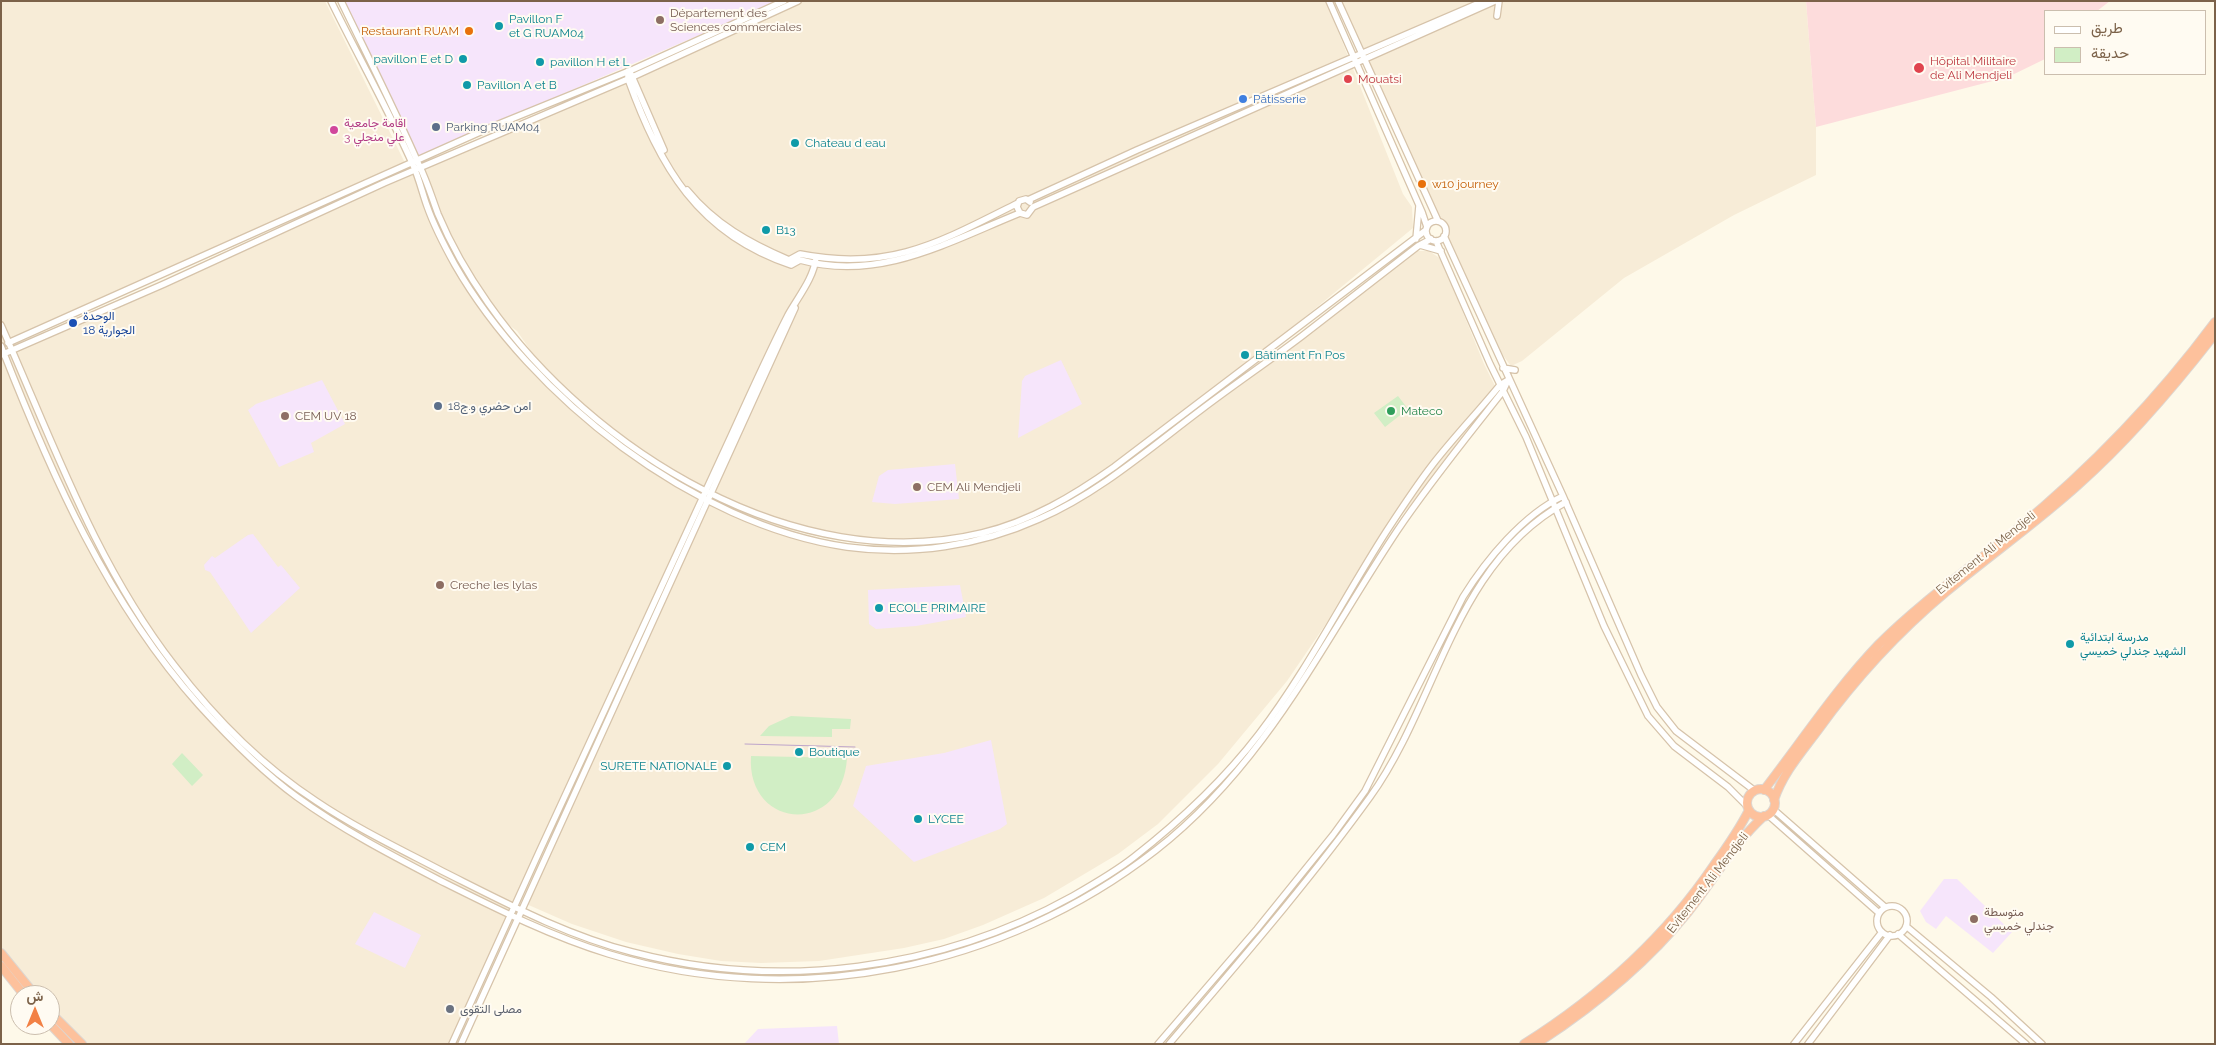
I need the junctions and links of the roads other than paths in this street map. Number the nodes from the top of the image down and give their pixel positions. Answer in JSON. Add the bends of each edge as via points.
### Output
{"nodes":[{"id":1,"x":331,"y":1,"type":"edge"},
{"id":2,"x":341,"y":1,"type":"edge"},
{"id":3,"x":784,"y":1,"type":"edge"},
{"id":4,"x":798,"y":1,"type":"edge"},
{"id":5,"x":1329,"y":1,"type":"edge"},
{"id":6,"x":1338,"y":1,"type":"edge"},
{"id":7,"x":1484,"y":1,"type":"edge"},
{"id":8,"x":1495,"y":1,"type":"edge"},
{"id":9,"x":1499,"y":1,"type":"edge"},
{"id":10,"x":1497,"y":16,"type":"dead end"},
{"id":11,"x":1359,"y":58,"type":"junction"},
{"id":12,"x":628,"y":71,"type":"junction"},
{"id":13,"x":631,"y":77,"type":"junction"},
{"id":14,"x":414,"y":161,"type":"junction"},
{"id":15,"x":418,"y":168,"type":"junction"},
{"id":16,"x":1028,"y":200,"type":"junction"},
{"id":17,"x":1018,"y":203,"type":"junction"},
{"id":18,"x":1419,"y":204,"type":"junction"},
{"id":19,"x":1033,"y":207,"type":"junction"},
{"id":20,"x":1020,"y":213,"type":"junction"},
{"id":21,"x":1438,"y":221,"type":"junction"},
{"id":22,"x":1426,"y":229,"type":"junction"},
{"id":23,"x":1444,"y":236,"type":"junction"},
{"id":24,"x":1416,"y":239,"type":"junction"},
{"id":25,"x":1433,"y":240,"type":"junction"},
{"id":26,"x":1420,"y":245,"type":"junction"},
{"id":27,"x":1441,"y":251,"type":"junction"},
{"id":28,"x":816,"y":257,"type":"junction"},
{"id":29,"x":815,"y":264,"type":"junction"},
{"id":30,"x":2215,"y":322,"type":"edge"},
{"id":31,"x":1,"y":325,"type":"edge"},
{"id":32,"x":2215,"y":334,"type":"edge"},
{"id":33,"x":9,"y":343,"type":"junction"},
{"id":34,"x":1,"y":346,"type":"edge"},
{"id":35,"x":12,"y":350,"type":"junction"},
{"id":36,"x":3,"y":354,"type":"edge"},
{"id":37,"x":1503,"y":368,"type":"junction"},
{"id":38,"x":1515,"y":370,"type":"dead end"},
{"id":39,"x":1508,"y":380,"type":"junction"},
{"id":40,"x":1501,"y":388,"type":"junction"},
{"id":41,"x":707,"y":495,"type":"junction"},
{"id":42,"x":1564,"y":496,"type":"junction"},
{"id":43,"x":1552,"y":502,"type":"junction"},
{"id":44,"x":1566,"y":502,"type":"junction"},
{"id":45,"x":1555,"y":508,"type":"junction"},
{"id":46,"x":1264,"y":726,"type":"junction"},
{"id":47,"x":1270,"y":730,"type":"junction"},
{"id":48,"x":1764,"y":790,"type":"junction"},
{"id":49,"x":1755,"y":791,"type":"junction"},
{"id":50,"x":1748,"y":808,"type":"junction"},
{"id":51,"x":1770,"y":810,"type":"junction"},
{"id":52,"x":513,"y":907,"type":"junction"},
{"id":53,"x":1885,"y":907,"type":"junction"},
{"id":54,"x":520,"y":910,"type":"junction"},
{"id":55,"x":1879,"y":913,"type":"junction"},
{"id":56,"x":508,"y":915,"type":"junction"},
{"id":57,"x":517,"y":919,"type":"junction"},
{"id":58,"x":1906,"y":926,"type":"junction"},
{"id":59,"x":1882,"y":932,"type":"junction"},
{"id":60,"x":1898,"y":934,"type":"junction"},
{"id":61,"x":1890,"y":935,"type":"junction"},
{"id":62,"x":1,"y":953,"type":"edge"},
{"id":63,"x":1,"y":966,"type":"edge"},
{"id":64,"x":16,"y":985,"type":"edge"},
{"id":65,"x":27,"y":985,"type":"edge"},
{"id":66,"x":60,"y":1022,"type":"edge"},
{"id":67,"x":60,"y":1035,"type":"edge"},
{"id":68,"x":69,"y":1044,"type":"edge"},
{"id":69,"x":82,"y":1044,"type":"edge"},
{"id":70,"x":452,"y":1044,"type":"edge"},
{"id":71,"x":461,"y":1044,"type":"edge"},
{"id":72,"x":1158,"y":1044,"type":"edge"},
{"id":73,"x":1169,"y":1044,"type":"edge"},
{"id":74,"x":1524,"y":1044,"type":"edge"},
{"id":75,"x":1536,"y":1044,"type":"edge"},
{"id":76,"x":1794,"y":1044,"type":"edge"},
{"id":77,"x":1808,"y":1044,"type":"edge"},
{"id":78,"x":2026,"y":1044,"type":"edge"},
{"id":79,"x":2042,"y":1044,"type":"edge"}],
"edges":[{"from":1,"to":14,"type":"main road"},
{"from":2,"to":14,"type":"main road"},
{"from":3,"to":12,"type":"main road"},
{"from":4,"to":13,"type":"main road"},
{"from":5,"to":11,"type":"main road"},
{"from":6,"to":11,"type":"main road"},
{"from":7,"to":11,"type":"main road"},
{"from":8,"to":11,"type":"main road"},
{"from":9,"to":10,"type":"main road"},
{"from":11,"to":16,"type":"main road"},
{"from":11,"to":18,"type":"main road"},
{"from":11,"to":19,"type":"main road"},
{"from":11,"to":21,"type":"main road"},
{"from":12,"to":13,"type":"main road"},
{"from":12,"to":14,"type":"main road"},
{"from":13,"to":15,"type":"main road"},
{"from":13,"to":28,"type":"main road","via":[[662,146],[685,187],[702,207],[741,238],[773,253],[789,260],[800,254]]},
{"from":13,"to":29,"type":"main road","via":[[650,134],[693,204],[726,233],[758,252],[791,265],[800,260]]},
{"from":14,"to":15,"type":"main road"},
{"from":14,"to":33,"type":"main road"},
{"from":15,"to":35,"type":"main road"},
{"from":15,"to":41,"type":"main road","via":[[428,210],[455,265],[517,351],[550,386],[601,431],[664,476]]},
{"from":16,"to":17,"type":"main road"},
{"from":16,"to":19,"type":"main road"},
{"from":17,"to":20,"type":"main road"},
{"from":17,"to":28,"type":"main road","via":[[910,252],[863,260]]},
{"from":18,"to":22,"type":"main road"},
{"from":18,"to":24,"type":"main road"},
{"from":19,"to":20,"type":"main road","via":[[1027,214]]},
{"from":20,"to":29,"type":"main road","via":[[944,246],[902,260],[864,266]]},
{"from":21,"to":22,"type":"main road","via":[[1430,223]]},
{"from":21,"to":23,"type":"main road","via":[[1445,228]]},
{"from":22,"to":24,"type":"main road"},
{"from":22,"to":25,"type":"main road"},
{"from":23,"to":25,"type":"main road"},
{"from":23,"to":37,"type":"main road"},
{"from":24,"to":41,"type":"main road","via":[[1085,488],[1013,523],[955,538],[917,542],[857,541],[801,529]]},
{"from":25,"to":26,"type":"main road"},
{"from":25,"to":27,"type":"main road"},
{"from":26,"to":27,"type":"main road"},
{"from":26,"to":41,"type":"main road","via":[[1088,493],[1011,531],[957,545],[920,549],[850,547],[818,542],[756,522]]},
{"from":27,"to":40,"type":"main road"},
{"from":28,"to":29,"type":"main road"},
{"from":29,"to":41,"type":"main road"},
{"from":30,"to":48,"type":"highway","name":"Evitement Ali Mendjeli","via":[[2149,403],[2097,458],[1879,645],[1827,705]]},
{"from":31,"to":33,"type":"main road"},
{"from":32,"to":51,"type":"highway","name":"Evitement Ali Mendjeli","via":[[2178,382],[2111,454],[2018,536],[1946,592],[1869,664],[1783,778]]},
{"from":33,"to":34,"type":"main road"},
{"from":33,"to":35,"type":"main road"},
{"from":34,"to":36,"type":"main road"},
{"from":35,"to":36,"type":"main road"},
{"from":35,"to":52,"type":"main road","via":[[68,483],[108,562],[141,618],[176,667],[218,716],[268,764],[318,803],[410,855]]},
{"from":36,"to":56,"type":"main road","via":[[60,485],[98,562],[147,638],[199,705],[255,762],[294,795],[339,825]]},
{"from":37,"to":38,"type":"main road"},
{"from":37,"to":39,"type":"main road"},
{"from":39,"to":40,"type":"main road"},
{"from":39,"to":42,"type":"main road"},
{"from":40,"to":43,"type":"main road","via":[[1526,437]]},
{"from":40,"to":46,"type":"main road","via":[[1431,466]]},
{"from":40,"to":47,"type":"main road","via":[[1398,530]]},
{"from":41,"to":52,"type":"main road"},
{"from":41,"to":54,"type":"main road"},
{"from":42,"to":43,"type":"main road"},
{"from":42,"to":44,"type":"main road"},
{"from":43,"to":45,"type":"main road"},
{"from":43,"to":72,"type":"main road","via":[[1509,537],[1479,571],[1365,790],[1339,828]]},
{"from":44,"to":45,"type":"main road"},
{"from":44,"to":49,"type":"main road","via":[[1657,707],[1676,731]]},
{"from":45,"to":50,"type":"main road","via":[[1604,626],[1648,716],[1674,746],[1733,791]]},
{"from":45,"to":73,"type":"main road","via":[[1520,538],[1482,580],[1439,659],[1400,745],[1370,796],[1262,935]]},
{"from":46,"to":47,"type":"main road"},
{"from":46,"to":54,"type":"main road","via":[[1198,802],[1128,862],[1043,912],[954,947],[909,958],[825,970],[733,970],[629,952],[579,936]]},
{"from":47,"to":57,"type":"main road","via":[[1222,791],[1168,840],[1106,885],[1022,929],[932,961],[823,978],[718,976],[615,956]]},
{"from":48,"to":49,"type":"highway"},
{"from":48,"to":51,"type":"highway","via":[[1771,794]]},
{"from":49,"to":50,"type":"highway","via":[[1750,795]]},
{"from":50,"to":51,"type":"highway","via":[[1755,816]]},
{"from":50,"to":74,"type":"highway","name":"Evitement Ali Mendjeli","via":[[1735,835],[1697,890],[1653,942],[1612,981]]},
{"from":51,"to":53,"type":"main road"},
{"from":51,"to":55,"type":"main road"},
{"from":51,"to":75,"type":"highway","name":"Evitement Ali Mendjeli","via":[[1746,832],[1688,912],[1659,945],[1617,985]]},
{"from":52,"to":54,"type":"main road"},
{"from":52,"to":56,"type":"main road"},
{"from":53,"to":55,"type":"main road"},
{"from":53,"to":58,"type":"main road","via":[[1901,909],[1906,916]]},
{"from":54,"to":57,"type":"main road"},
{"from":55,"to":59,"type":"main road","via":[[1878,925]]},
{"from":56,"to":57,"type":"main road"},
{"from":56,"to":70,"type":"main road"},
{"from":57,"to":71,"type":"main road"},
{"from":58,"to":60,"type":"main road"},
{"from":58,"to":79,"type":"main road"},
{"from":59,"to":61,"type":"main road"},
{"from":59,"to":76,"type":"main road"},
{"from":60,"to":61,"type":"main road"},
{"from":60,"to":78,"type":"main road"},
{"from":61,"to":77,"type":"main road"},
{"from":62,"to":65,"type":"highway"},
{"from":63,"to":64,"type":"highway"},
{"from":66,"to":69,"type":"highway"},
{"from":67,"to":68,"type":"highway"}]}
